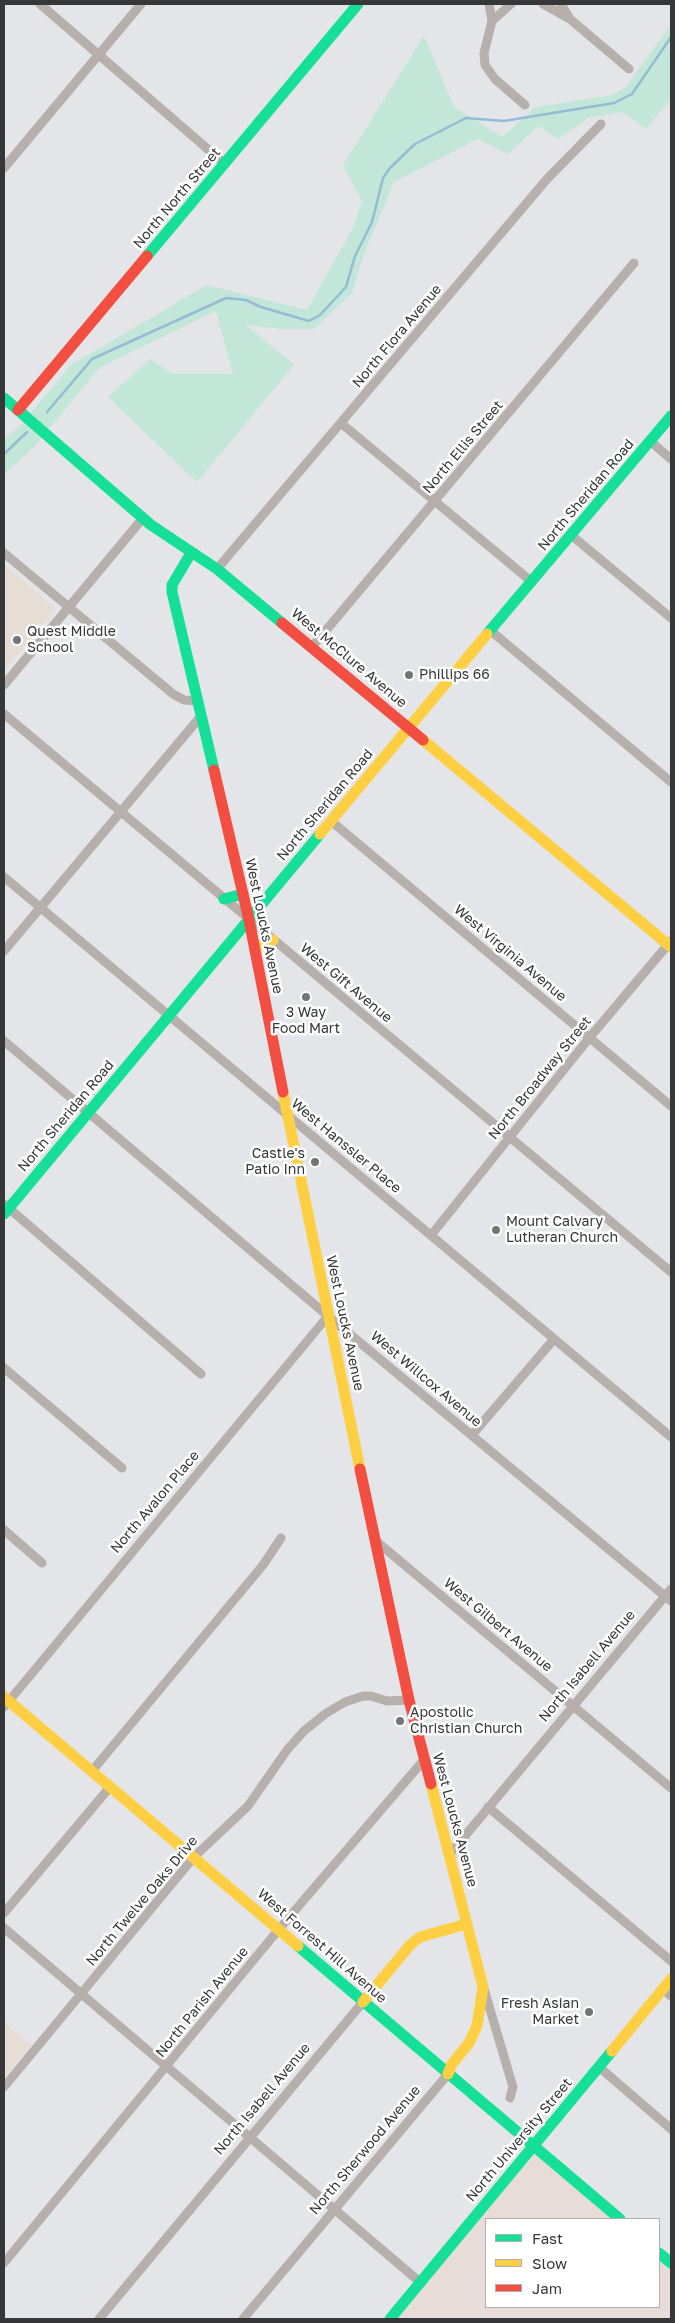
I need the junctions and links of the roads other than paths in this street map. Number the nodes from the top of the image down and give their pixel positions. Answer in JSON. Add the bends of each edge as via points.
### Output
{"nodes":[{"id":1,"x":40,"y":4,"type":"edge"},
{"id":2,"x":141,"y":4,"type":"edge"},
{"id":3,"x":358,"y":4,"type":"edge"},
{"id":4,"x":489,"y":4,"type":"edge"},
{"id":5,"x":511,"y":4,"type":"edge"},
{"id":6,"x":543,"y":4,"type":"edge"},
{"id":7,"x":562,"y":4,"type":"edge"},
{"id":8,"x":492,"y":20,"type":"junction"},
{"id":9,"x":570,"y":20,"type":"junction"},
{"id":10,"x":99,"y":55,"type":"junction"},
{"id":11,"x":629,"y":69,"type":"dead end"},
{"id":12,"x":525,"y":105,"type":"dead end"},
{"id":13,"x":601,"y":124,"type":"dead end"},
{"id":14,"x":225,"y":164,"type":"junction"},
{"id":15,"x":4,"y":168,"type":"edge"},
{"id":16,"x":634,"y":263,"type":"dead end"},
{"id":17,"x":4,"y":398,"type":"edge"},
{"id":18,"x":18,"y":410,"type":"junction"},
{"id":19,"x":671,"y":416,"type":"edge"},
{"id":20,"x":342,"y":424,"type":"junction"},
{"id":21,"x":650,"y":442,"type":"junction"},
{"id":22,"x":671,"y":459,"type":"edge"},
{"id":23,"x":435,"y":502,"type":"junction"},
{"id":24,"x":142,"y":518,"type":"junction"},
{"id":25,"x":571,"y":535,"type":"junction"},
{"id":26,"x":4,"y":552,"type":"edge"},
{"id":27,"x":191,"y":553,"type":"junction"},
{"id":28,"x":217,"y":569,"type":"junction"},
{"id":29,"x":532,"y":582,"type":"junction"},
{"id":30,"x":69,"y":606,"type":"junction"},
{"id":31,"x":671,"y":618,"type":"edge"},
{"id":32,"x":491,"y":631,"type":"junction"},
{"id":33,"x":312,"y":647,"type":"junction"},
{"id":34,"x":4,"y":685,"type":"edge"},
{"id":35,"x":198,"y":701,"type":"junction"},
{"id":36,"x":4,"y":714,"type":"edge"},
{"id":37,"x":201,"y":716,"type":"junction"},
{"id":38,"x":408,"y":727,"type":"junction"},
{"id":39,"x":671,"y":782,"type":"edge"},
{"id":40,"x":120,"y":810,"type":"junction"},
{"id":41,"x":332,"y":821,"type":"junction"},
{"id":42,"x":4,"y":877,"type":"edge"},
{"id":43,"x":243,"y":894,"type":"junction"},
{"id":44,"x":224,"y":899,"type":"junction"},
{"id":45,"x":40,"y":907,"type":"junction"},
{"id":46,"x":249,"y":920,"type":"junction"},
{"id":47,"x":273,"y":940,"type":"junction"},
{"id":48,"x":670,"y":944,"type":"edge"},
{"id":49,"x":255,"y":947,"type":"junction"},
{"id":50,"x":4,"y":951,"type":"edge"},
{"id":51,"x":169,"y":1016,"type":"junction"},
{"id":52,"x":590,"y":1037,"type":"junction"},
{"id":53,"x":4,"y":1041,"type":"edge"},
{"id":54,"x":671,"y":1106,"type":"edge"},
{"id":55,"x":89,"y":1112,"type":"junction"},
{"id":56,"x":288,"y":1116,"type":"junction"},
{"id":57,"x":510,"y":1138,"type":"junction"},
{"id":58,"x":5,"y":1209,"type":"edge"},
{"id":59,"x":432,"y":1234,"type":"junction"},
{"id":60,"x":671,"y":1272,"type":"edge"},
{"id":61,"x":328,"y":1316,"type":"junction"},
{"id":62,"x":554,"y":1339,"type":"junction"},
{"id":63,"x":4,"y":1368,"type":"edge"},
{"id":64,"x":201,"y":1374,"type":"dead end"},
{"id":65,"x":472,"y":1435,"type":"junction"},
{"id":66,"x":671,"y":1437,"type":"edge"},
{"id":67,"x":122,"y":1468,"type":"dead end"},
{"id":68,"x":4,"y":1530,"type":"edge"},
{"id":69,"x":280,"y":1538,"type":"dead end"},
{"id":70,"x":376,"y":1541,"type":"junction"},
{"id":71,"x":42,"y":1563,"type":"dead end"},
{"id":72,"x":669,"y":1595,"type":"edge"},
{"id":73,"x":409,"y":1700,"type":"junction"},
{"id":74,"x":5,"y":1701,"type":"edge"},
{"id":75,"x":573,"y":1706,"type":"junction"},
{"id":76,"x":423,"y":1761,"type":"junction"},
{"id":77,"x":92,"y":1771,"type":"junction"},
{"id":78,"x":110,"y":1787,"type":"junction"},
{"id":79,"x":671,"y":1788,"type":"edge"},
{"id":80,"x":488,"y":1807,"type":"junction"},
{"id":81,"x":449,"y":1855,"type":"junction"},
{"id":82,"x":194,"y":1857,"type":"junction"},
{"id":83,"x":4,"y":1913,"type":"edge"},
{"id":84,"x":467,"y":1924,"type":"junction"},
{"id":85,"x":4,"y":1928,"type":"edge"},
{"id":86,"x":279,"y":1929,"type":"junction"},
{"id":87,"x":671,"y":1961,"type":"edge"},
{"id":88,"x":671,"y":1979,"type":"edge"},
{"id":89,"x":483,"y":1987,"type":"junction"},
{"id":90,"x":667,"y":1993,"type":"edge"},
{"id":91,"x":81,"y":1995,"type":"junction"},
{"id":92,"x":363,"y":2002,"type":"junction"},
{"id":93,"x":166,"y":2067,"type":"junction"},
{"id":94,"x":599,"y":2067,"type":"junction"},
{"id":95,"x":448,"y":2074,"type":"junction"},
{"id":96,"x":4,"y":2088,"type":"edge"},
{"id":97,"x":510,"y":2098,"type":"dead end"},
{"id":98,"x":671,"y":2129,"type":"edge"},
{"id":99,"x":249,"y":2137,"type":"junction"},
{"id":100,"x":533,"y":2145,"type":"junction"},
{"id":101,"x":334,"y":2209,"type":"junction"},
{"id":102,"x":619,"y":2218,"type":"edge"},
{"id":103,"x":660,"y":2254,"type":"edge"},
{"id":104,"x":4,"y":2263,"type":"edge"},
{"id":105,"x":671,"y":2264,"type":"edge"},
{"id":106,"x":421,"y":2283,"type":"junction"},
{"id":107,"x":99,"y":2319,"type":"edge"},
{"id":108,"x":243,"y":2319,"type":"edge"},
{"id":109,"x":390,"y":2319,"type":"edge"}],
"edges":[{"from":1,"to":10,"type":"street"},
{"from":2,"to":10,"type":"street"},
{"from":3,"to":14,"type":"street","name":"North North Street"},
{"from":4,"to":8,"type":"street"},
{"from":5,"to":8,"type":"street"},
{"from":6,"to":9,"type":"street"},
{"from":7,"to":9,"type":"street"},
{"from":8,"to":12,"type":"street","via":[[484,53],[487,69]]},
{"from":9,"to":11,"type":"street"},
{"from":10,"to":14,"type":"street"},
{"from":10,"to":15,"type":"street"},
{"from":13,"to":20,"type":"street","name":"North Flora Avenue","via":[[536,191]]},
{"from":14,"to":18,"type":"street","name":"North North Street"},
{"from":16,"to":23,"type":"street","name":"North Ellis Street"},
{"from":17,"to":18,"type":"street","name":"West McClure Avenue"},
{"from":18,"to":24,"type":"street","name":"West McClure Avenue"},
{"from":19,"to":21,"type":"street","name":"North Sheridan Road"},
{"from":20,"to":23,"type":"street"},
{"from":20,"to":28,"type":"street","name":"North Flora Avenue"},
{"from":21,"to":22,"type":"street"},
{"from":21,"to":25,"type":"street","name":"North Sheridan Road"},
{"from":23,"to":29,"type":"street"},
{"from":23,"to":33,"type":"street","name":"North Ellis Street"},
{"from":24,"to":27,"type":"street","name":"West McClure Avenue"},
{"from":24,"to":30,"type":"street"},
{"from":25,"to":29,"type":"street","name":"North Sheridan Road"},
{"from":25,"to":31,"type":"street"},
{"from":26,"to":30,"type":"street"},
{"from":27,"to":28,"type":"street","name":"West McClure Avenue"},
{"from":27,"to":35,"type":"street","name":"West Loucks Avenue","via":[[172,585]]},
{"from":28,"to":33,"type":"street","name":"West McClure Avenue"},
{"from":29,"to":32,"type":"street","name":"North Sheridan Road"},
{"from":30,"to":34,"type":"street"},
{"from":30,"to":35,"type":"street","via":[[173,694],[184,700]]},
{"from":32,"to":38,"type":"street","name":"North Sheridan Road"},
{"from":32,"to":39,"type":"street"},
{"from":33,"to":38,"type":"street","name":"West McClure Avenue"},
{"from":35,"to":37,"type":"street","name":"West Loucks Avenue"},
{"from":36,"to":40,"type":"street","name":"West Gift Avenue"},
{"from":37,"to":40,"type":"street"},
{"from":37,"to":43,"type":"street","name":"West Loucks Avenue"},
{"from":38,"to":41,"type":"street","name":"North Sheridan Road"},
{"from":38,"to":48,"type":"street","name":"West McClure Avenue"},
{"from":40,"to":44,"type":"street","name":"West Gift Avenue"},
{"from":40,"to":45,"type":"street"},
{"from":41,"to":46,"type":"street","name":"North Sheridan Road"},
{"from":41,"to":52,"type":"street","name":"West Virginia Avenue"},
{"from":42,"to":45,"type":"street","name":"West Hanssler Place"},
{"from":43,"to":44,"type":"street"},
{"from":43,"to":46,"type":"street","name":"West Loucks Avenue"},
{"from":44,"to":46,"type":"street","name":"West Gift Avenue"},
{"from":45,"to":50,"type":"street"},
{"from":45,"to":51,"type":"street","name":"West Hanssler Place"},
{"from":46,"to":47,"type":"street","name":"West Gift Avenue"},
{"from":46,"to":49,"type":"street","name":"West Loucks Avenue"},
{"from":46,"to":51,"type":"street","name":"North Sheridan Road"},
{"from":47,"to":49,"type":"street"},
{"from":47,"to":57,"type":"street","name":"West Gift Avenue"},
{"from":48,"to":52,"type":"street","name":"North Broadway Street"},
{"from":49,"to":56,"type":"street","name":"West Loucks Avenue"},
{"from":51,"to":55,"type":"street","name":"North Sheridan Road"},
{"from":51,"to":56,"type":"street","name":"West Hanssler Place"},
{"from":52,"to":54,"type":"street","name":"West Virginia Avenue"},
{"from":52,"to":57,"type":"street","name":"North Broadway Street"},
{"from":53,"to":55,"type":"street","name":"West Willcox Avenue"},
{"from":55,"to":58,"type":"street","name":"North Sheridan Road"},
{"from":55,"to":61,"type":"street","name":"West Willcox Avenue"},
{"from":56,"to":59,"type":"street","name":"West Hanssler Place"},
{"from":56,"to":61,"type":"street","name":"West Loucks Avenue"},
{"from":57,"to":59,"type":"street","name":"North Broadway Street"},
{"from":57,"to":60,"type":"street","name":"West Gift Avenue"},
{"from":58,"to":64,"type":"street"},
{"from":59,"to":62,"type":"street","name":"West Hanssler Place"},
{"from":61,"to":65,"type":"street","name":"West Willcox Avenue"},
{"from":61,"to":70,"type":"street","name":"West Loucks Avenue"},
{"from":61,"to":74,"type":"street","name":"North Avalon Place"},
{"from":62,"to":65,"type":"street"},
{"from":62,"to":66,"type":"street","name":"West Hanssler Place"},
{"from":63,"to":67,"type":"street"},
{"from":65,"to":72,"type":"street","name":"West Willcox Avenue"},
{"from":68,"to":71,"type":"street"},
{"from":69,"to":77,"type":"street","via":[[258,1571]]},
{"from":70,"to":73,"type":"street","name":"West Loucks Avenue"},
{"from":70,"to":75,"type":"street","name":"West Gilbert Avenue"},
{"from":72,"to":75,"type":"street","name":"North Isabell Avenue"},
{"from":73,"to":76,"type":"street","name":"West Loucks Avenue"},
{"from":73,"to":82,"type":"street","name":"North Twelve Oaks Drive","via":[[387,1701],[363,1696],[325,1714],[287,1750],[240,1815]]},
{"from":74,"to":77,"type":"street","name":"West Forrest Hill Avenue"},
{"from":75,"to":79,"type":"street","name":"West Gilbert Avenue"},
{"from":75,"to":80,"type":"street","name":"North Isabell Avenue"},
{"from":76,"to":81,"type":"street","name":"West Loucks Avenue"},
{"from":76,"to":86,"type":"street","name":"North Parish Avenue"},
{"from":77,"to":78,"type":"street","name":"West Forrest Hill Avenue"},
{"from":78,"to":82,"type":"street","name":"West Forrest Hill Avenue"},
{"from":78,"to":83,"type":"street"},
{"from":80,"to":81,"type":"street","name":"North Isabell Avenue"},
{"from":80,"to":87,"type":"street"},
{"from":81,"to":84,"type":"street","name":"West Loucks Avenue"},
{"from":82,"to":86,"type":"street","name":"West Forrest Hill Avenue"},
{"from":82,"to":91,"type":"street","name":"North Twelve Oaks Drive"},
{"from":84,"to":89,"type":"street","name":"West Loucks Avenue"},
{"from":84,"to":92,"type":"street","name":"North Isabell Avenue","via":[[420,1937]]},
{"from":85,"to":91,"type":"street"},
{"from":86,"to":92,"type":"street","name":"West Forrest Hill Avenue"},
{"from":86,"to":93,"type":"street","name":"North Parish Avenue"},
{"from":88,"to":90,"type":"street","name":"North University Street"},
{"from":89,"to":95,"type":"street","name":"North Sherwood Avenue","via":[[477,2026]]},
{"from":89,"to":97,"type":"street","name":"West Loucks Avenue","via":[[513,2087]]},
{"from":90,"to":94,"type":"street","name":"North University Street"},
{"from":91,"to":93,"type":"street"},
{"from":91,"to":96,"type":"street","name":"North Twelve Oaks Drive"},
{"from":92,"to":95,"type":"street","name":"West Forrest Hill Avenue"},
{"from":92,"to":99,"type":"street","name":"North Isabell Avenue"},
{"from":93,"to":99,"type":"street"},
{"from":93,"to":104,"type":"street","name":"North Parish Avenue"},
{"from":94,"to":98,"type":"street"},
{"from":94,"to":100,"type":"street","name":"North University Street"},
{"from":95,"to":100,"type":"street","name":"West Forrest Hill Avenue"},
{"from":95,"to":101,"type":"street","name":"North Sherwood Avenue"},
{"from":99,"to":101,"type":"street"},
{"from":99,"to":107,"type":"street","name":"North Isabell Avenue"},
{"from":100,"to":102,"type":"street","name":"West Forrest Hill Avenue"},
{"from":100,"to":106,"type":"street","name":"North University Street"},
{"from":101,"to":106,"type":"street"},
{"from":101,"to":108,"type":"street","name":"North Sherwood Avenue"},
{"from":103,"to":105,"type":"street"},
{"from":106,"to":109,"type":"street","name":"North University Street"}]}
